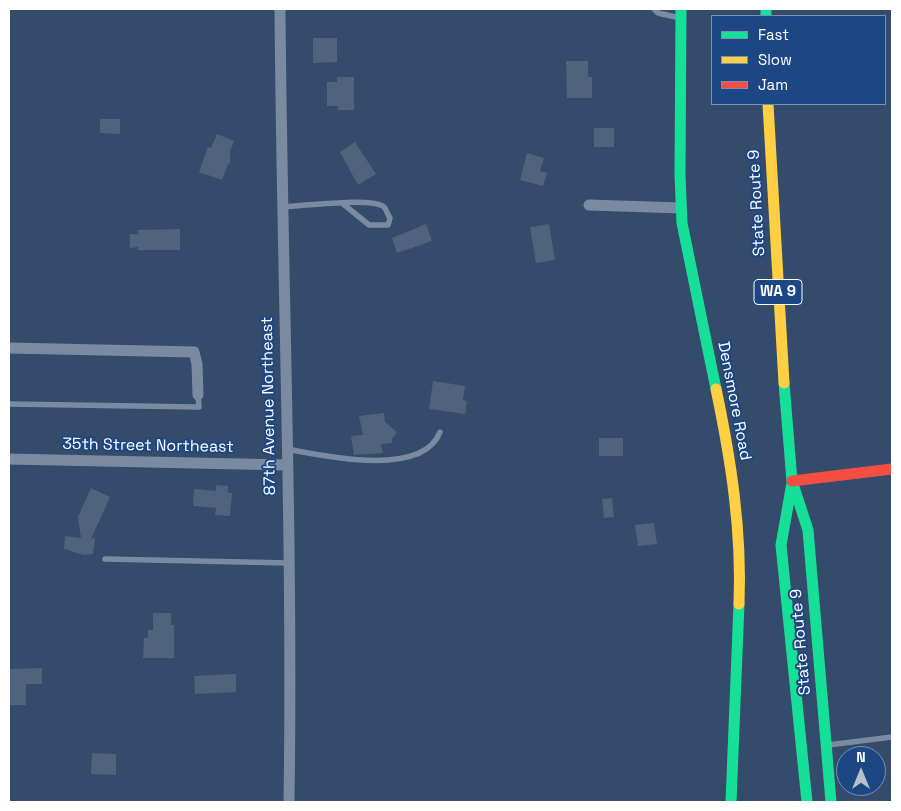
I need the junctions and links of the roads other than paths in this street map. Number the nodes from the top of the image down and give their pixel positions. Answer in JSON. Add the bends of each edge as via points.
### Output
{"nodes":[{"id":1,"x":280,"y":9,"type":"edge"},
{"id":2,"x":654,"y":9,"type":"edge"},
{"id":3,"x":681,"y":13,"type":"edge"},
{"id":4,"x":768,"y":105,"type":"edge"},
{"id":5,"x":342,"y":203,"type":"junction"},
{"id":6,"x":589,"y":206,"type":"dead end"},
{"id":7,"x":281,"y":207,"type":"junction"},
{"id":8,"x":681,"y":208,"type":"junction"},
{"id":9,"x":9,"y":348,"type":"edge"},
{"id":10,"x":198,"y":395,"type":"joint"},
{"id":11,"x":9,"y":404,"type":"edge"},
{"id":12,"x":440,"y":432,"type":"dead end"},
{"id":13,"x":287,"y":449,"type":"junction"},
{"id":14,"x":9,"y":460,"type":"edge"},
{"id":15,"x":287,"y":465,"type":"junction"},
{"id":16,"x":892,"y":469,"type":"edge"},
{"id":17,"x":792,"y":480,"type":"junction"},
{"id":18,"x":105,"y":559,"type":"dead end"},
{"id":19,"x":289,"y":563,"type":"junction"},
{"id":20,"x":892,"y":737,"type":"edge"},
{"id":21,"x":826,"y":746,"type":"junction"},
{"id":22,"x":289,"y":802,"type":"edge"},
{"id":23,"x":731,"y":802,"type":"edge"},
{"id":24,"x":807,"y":802,"type":"edge"},
{"id":25,"x":831,"y":802,"type":"edge"}],
"edges":[{"from":1,"to":7,"type":"street","name":"87th Avenue Northeast"},
{"from":2,"to":3,"type":"lane","via":[[671,17]]},
{"from":3,"to":8,"type":"main road","name":"Densmore Road"},
{"from":4,"to":17,"type":"main road","name":"State Route 9","number":"WA 9"},
{"from":5,"to":5,"type":"lane","via":[[360,202],[384,207],[390,218],[388,225],[369,225]]},
{"from":5,"to":7,"type":"lane"},
{"from":6,"to":8,"type":"street"},
{"from":7,"to":13,"type":"street","name":"87th Avenue Northeast"},
{"from":8,"to":23,"type":"main road","name":"Densmore Road","via":[[683,232],[731,462],[737,519],[740,582]]},
{"from":9,"to":10,"type":"street","via":[[194,352]]},
{"from":10,"to":11,"type":"lane","via":[[199,407]]},
{"from":12,"to":13,"type":"lane","via":[[431,446],[413,456],[373,460]]},
{"from":13,"to":15,"type":"street","name":"87th Avenue Northeast"},
{"from":14,"to":15,"type":"street","name":"35th Street Northeast"},
{"from":15,"to":19,"type":"street","name":"87th Avenue Northeast"},
{"from":16,"to":17,"type":"main road"},
{"from":17,"to":21,"type":"main road","name":"State Route 9","number":"WA 9","via":[[808,530]]},
{"from":17,"to":24,"type":"main road","name":"State Route 9","number":"WA 9","via":[[782,545]]},
{"from":18,"to":19,"type":"lane"},
{"from":19,"to":22,"type":"street","name":"87th Avenue Northeast"},
{"from":20,"to":21,"type":"lane"},
{"from":21,"to":25,"type":"main road","name":"State Route 9","number":"WA 9"}]}
